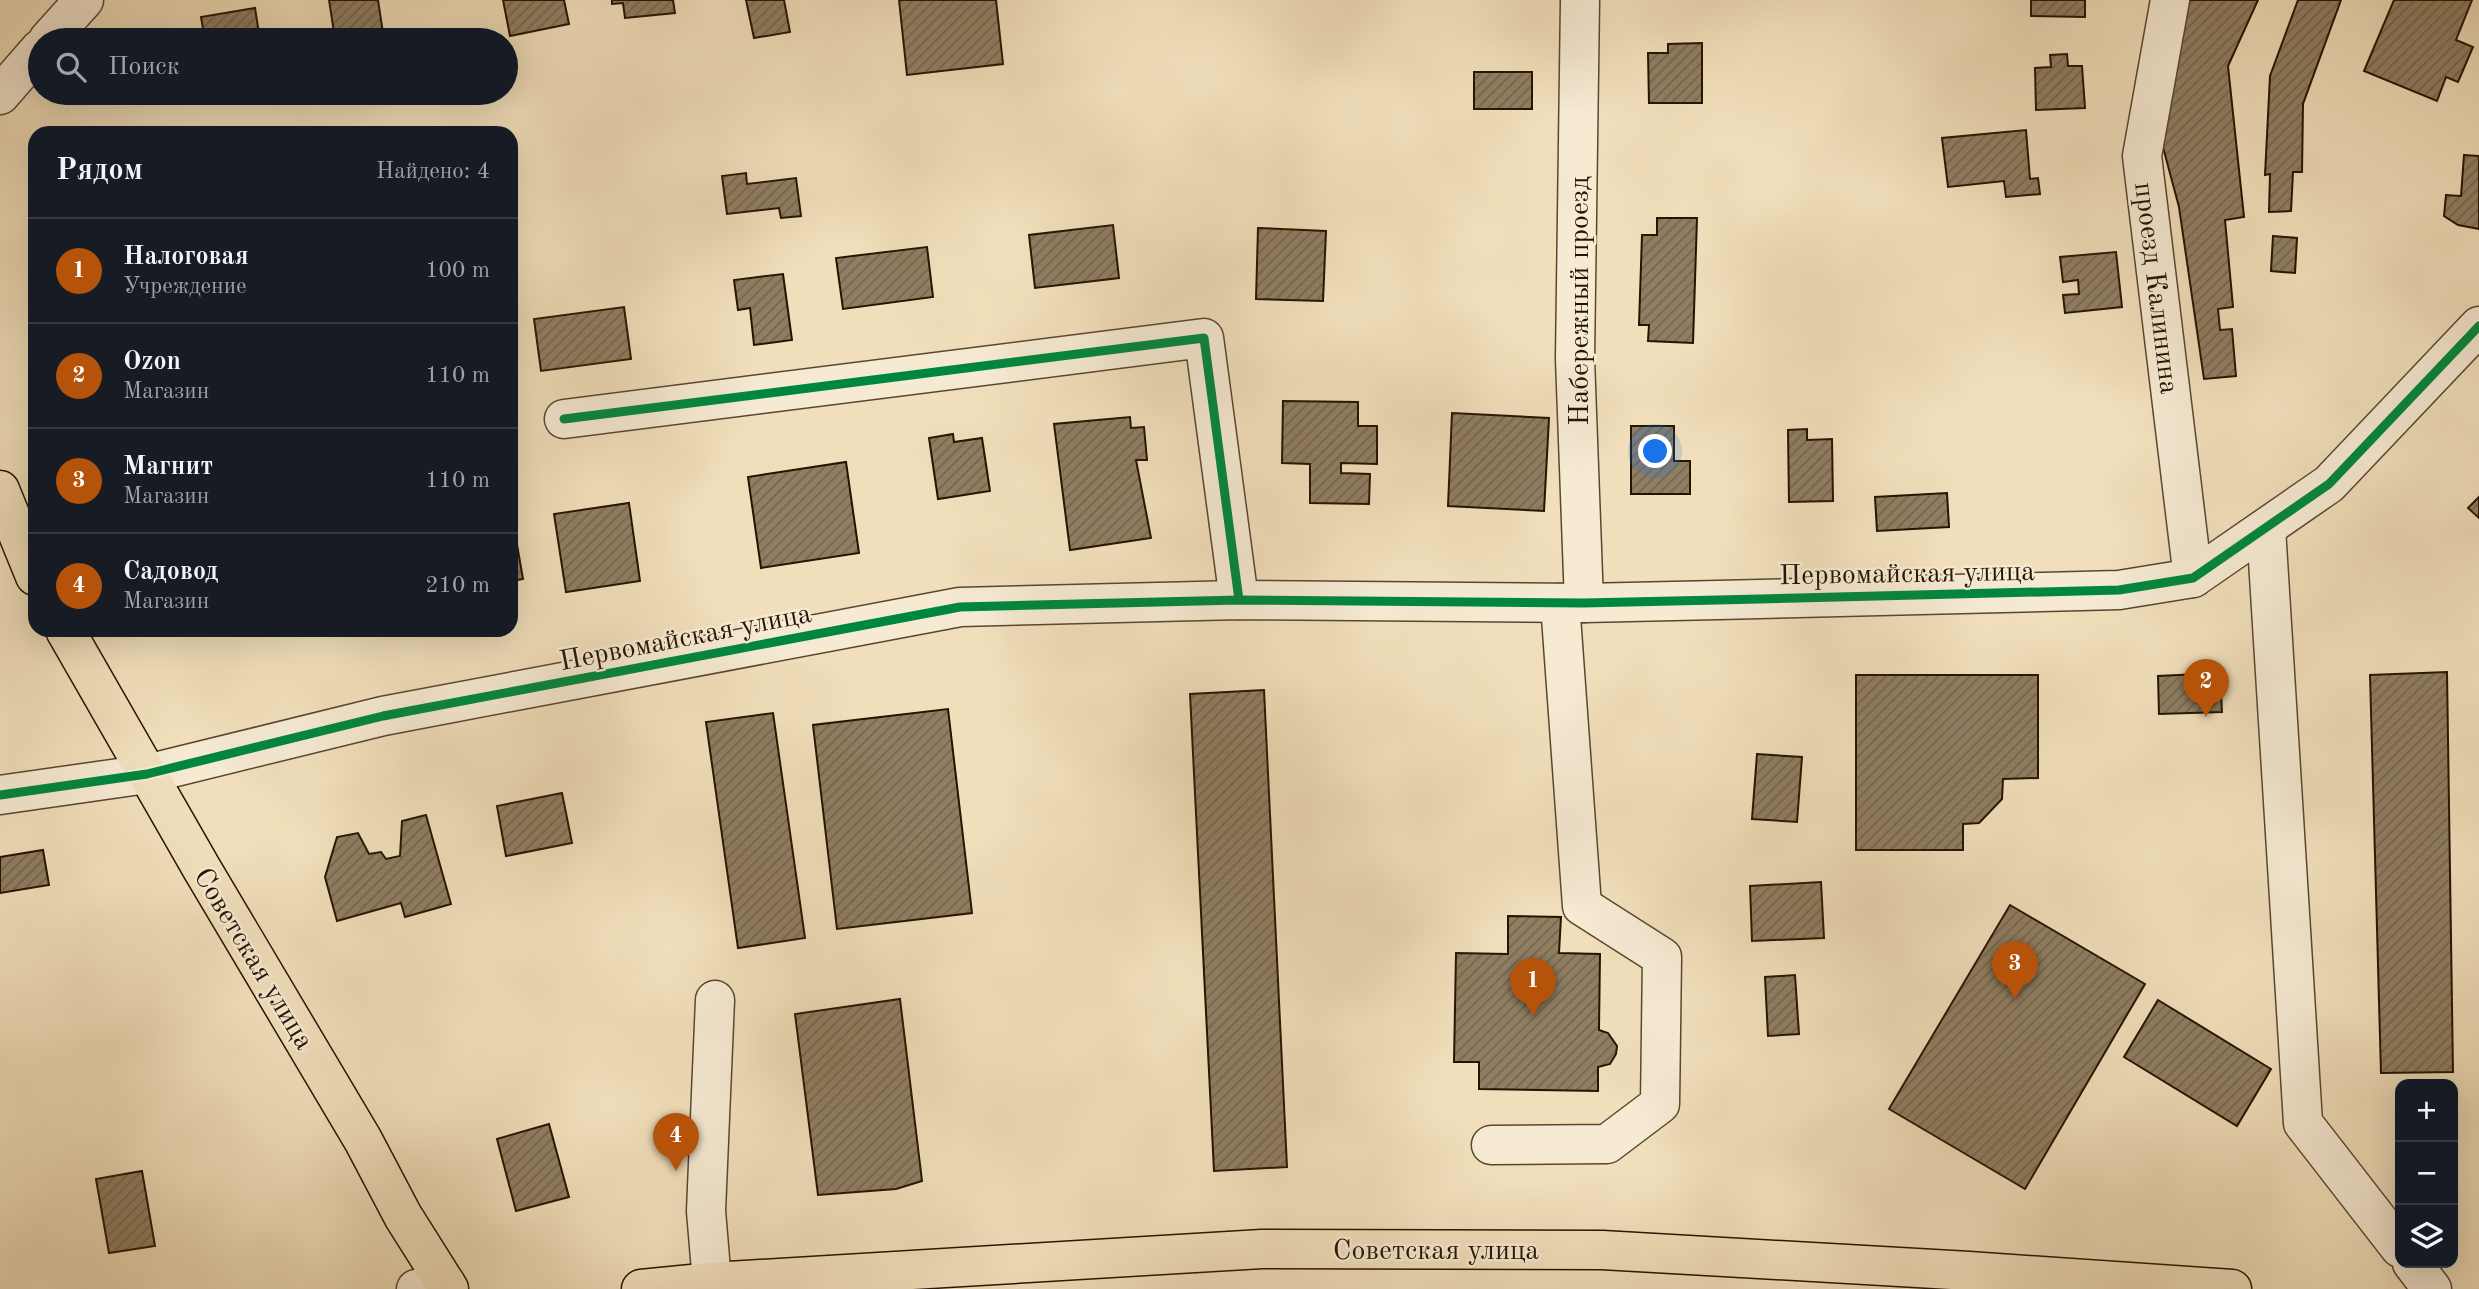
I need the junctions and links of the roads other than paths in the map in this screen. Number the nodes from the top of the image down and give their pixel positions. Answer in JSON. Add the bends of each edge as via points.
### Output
{"nodes":[{"id":1,"x":84,"y":0,"type":"edge"},
{"id":2,"x":1580,"y":0,"type":"edge"},
{"id":3,"x":2170,"y":0,"type":"edge"},
{"id":4,"x":59,"y":28,"type":"edge"},
{"id":5,"x":28,"y":63,"type":"edge"},
{"id":6,"x":0,"y":95,"type":"edge"},
{"id":7,"x":2479,"y":326,"type":"edge"},
{"id":8,"x":564,"y":419,"type":"dead end"},
{"id":9,"x":0,"y":490,"type":"edge"},
{"id":10,"x":2266,"y":528,"type":"junction"},
{"id":11,"x":28,"y":559,"type":"edge"},
{"id":12,"x":2193,"y":578,"type":"junction"},
{"id":13,"x":1239,"y":600,"type":"junction"},
{"id":14,"x":1572,"y":603,"type":"junction"},
{"id":15,"x":69,"y":637,"type":"edge"},
{"id":16,"x":147,"y":774,"type":"junction"},
{"id":17,"x":0,"y":795,"type":"edge"},
{"id":18,"x":715,"y":1000,"type":"dead end"},
{"id":19,"x":1491,"y":1144,"type":"dead end"},
{"id":20,"x":2395,"y":1242,"type":"edge"},
{"id":21,"x":2416,"y":1268,"type":"edge"},
{"id":22,"x":712,"y":1282,"type":"junction"},
{"id":23,"x":437,"y":1287,"type":"edge"},
{"id":24,"x":641,"y":1289,"type":"edge"},
{"id":25,"x":2232,"y":1289,"type":"edge"},
{"id":26,"x":2432,"y":1289,"type":"edge"}],
"edges":[{"from":1,"to":4,"type":"street"},
{"from":2,"to":14,"type":"street","name":"Набережный проезд"},
{"from":3,"to":12,"type":"street","name":"проезд Калинина","via":[[2142,156]]},
{"from":5,"to":6,"type":"street"},
{"from":7,"to":10,"type":"street","name":"Первомайская улица","via":[[2329,484]]},
{"from":8,"to":13,"type":"street","via":[[1204,338]]},
{"from":9,"to":11,"type":"main road"},
{"from":10,"to":12,"type":"street","name":"Первомайская улица"},
{"from":10,"to":20,"type":"street","via":[[2303,1123]]},
{"from":12,"to":14,"type":"street","name":"Первомайская улица","via":[[2119,590]]},
{"from":13,"to":14,"type":"street","name":"Первомайская улица"},
{"from":13,"to":16,"type":"street","name":"Первомайская улица","via":[[960,607],[383,716]]},
{"from":14,"to":19,"type":"street","name":"Набережный проезд","via":[[1582,906],[1662,957],[1660,1104],[1607,1144]]},
{"from":15,"to":16,"type":"main road","name":"Советская улица"},
{"from":16,"to":17,"type":"street","name":"Первомайская улица"},
{"from":16,"to":23,"type":"main road","name":"Советская улица","via":[[363,1140]]},
{"from":18,"to":22,"type":"street","via":[[706,1211]]},
{"from":21,"to":26,"type":"street"},
{"from":22,"to":24,"type":"main road","name":"Советская улица"},
{"from":22,"to":25,"type":"main road","name":"Советская улица","via":[[1262,1249],[1425,1249],[1602,1250]]}]}
